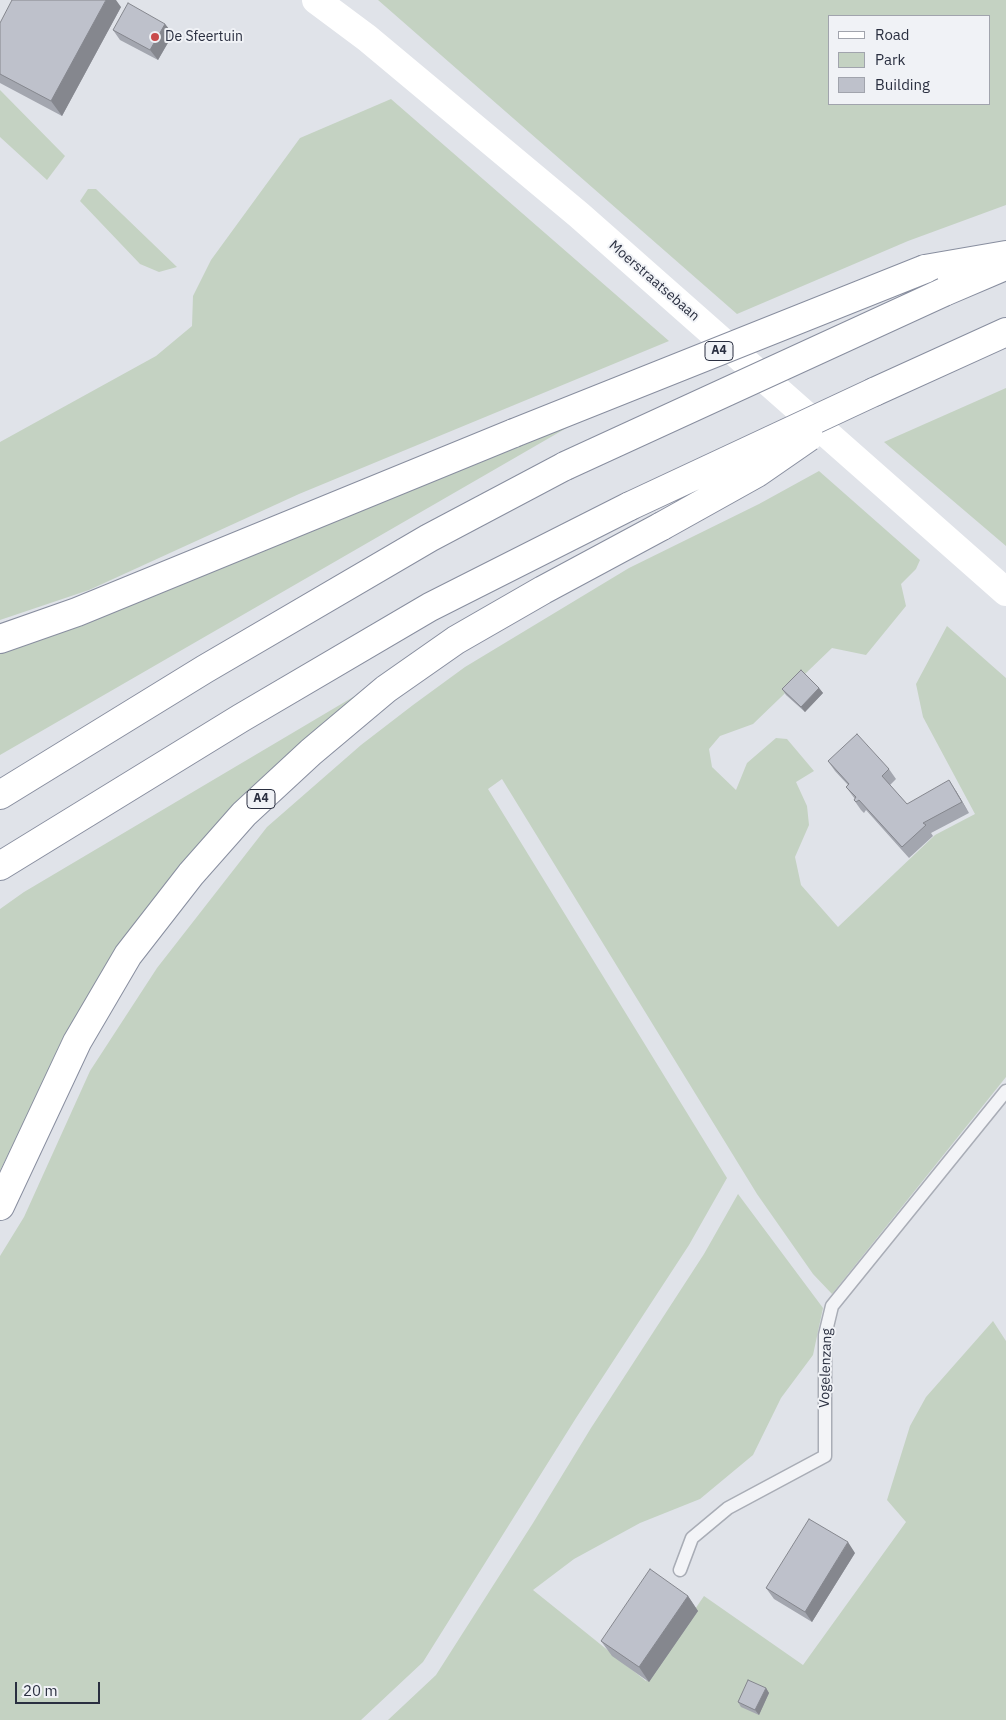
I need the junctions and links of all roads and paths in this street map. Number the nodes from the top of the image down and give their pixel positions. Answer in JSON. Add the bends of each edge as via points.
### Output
{"nodes":[{"id":1,"x":316,"y":0,"type":"edge"},
{"id":2,"x":1006,"y":255,"type":"edge"},
{"id":3,"x":1006,"y":266,"type":"edge"},
{"id":4,"x":995,"y":336,"type":"edge"},
{"id":5,"x":874,"y":392,"type":"junction"},
{"id":6,"x":1006,"y":592,"type":"edge"},
{"id":7,"x":0,"y":639,"type":"edge"},
{"id":8,"x":0,"y":795,"type":"edge"},
{"id":9,"x":0,"y":866,"type":"edge"},
{"id":10,"x":1006,"y":1091,"type":"edge"},
{"id":11,"x":0,"y":1206,"type":"edge"},
{"id":12,"x":680,"y":1570,"type":"dead end"}],
"edges":[{"from":1,"to":6,"type":"main road","name":"Moerstraatsebaan","via":[[367,38],[579,215]]},
{"from":2,"to":7,"type":"main road","number":"A4","bridge":true,"via":[[925,269],[77,612]]},
{"from":3,"to":8,"type":"main road","bridge":true,"via":[[566,466],[395,558]]},
{"from":4,"to":5,"type":"main road","number":"A4"},
{"from":5,"to":9,"type":"main road","number":"A4","bridge":true,"via":[[630,506],[430,607]]},
{"from":5,"to":11,"type":"main road","number":"A4","bridge":true,"via":[[757,473],[456,640],[386,690],[311,752],[244,814],[191,874],[128,956],[77,1042]]},
{"from":10,"to":12,"type":"lane","name":"Vogelenzang","via":[[832,1306],[825,1335],[825,1456],[728,1508],[692,1538]]}]}
